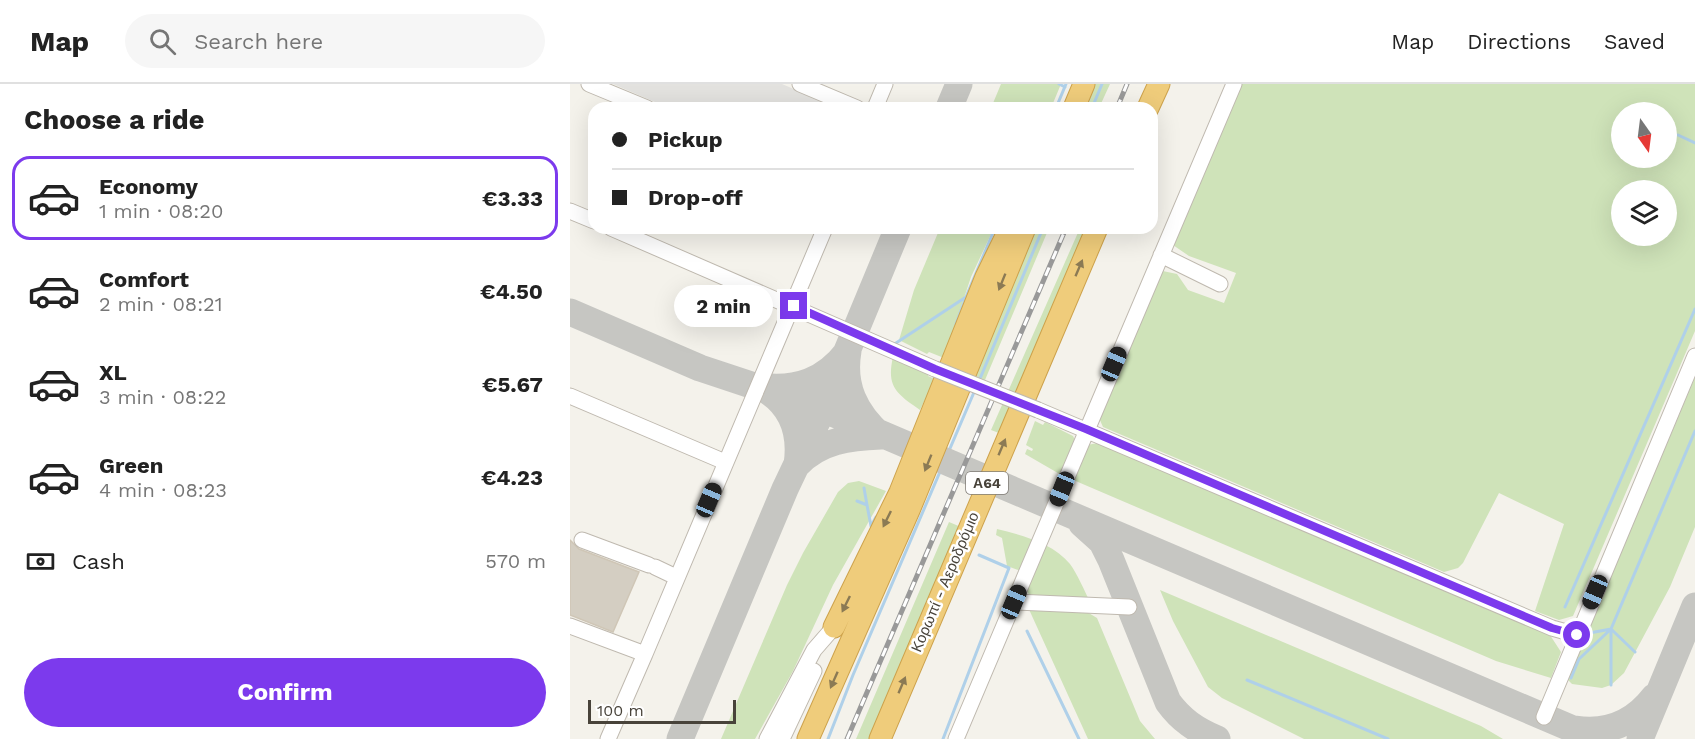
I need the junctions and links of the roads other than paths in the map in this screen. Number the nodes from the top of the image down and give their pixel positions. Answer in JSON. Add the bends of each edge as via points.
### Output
{"nodes":[{"id":1,"x":590,"y":84,"type":"edge"},
{"id":2,"x":800,"y":84,"type":"edge"},
{"id":3,"x":885,"y":84,"type":"edge"},
{"id":4,"x":1084,"y":84,"type":"edge"},
{"id":5,"x":1159,"y":84,"type":"edge"},
{"id":6,"x":1234,"y":84,"type":"edge"},
{"id":7,"x":633,"y":102,"type":"edge"},
{"id":8,"x":842,"y":102,"type":"edge"},
{"id":9,"x":878,"y":102,"type":"edge"},
{"id":10,"x":1076,"y":102,"type":"edge"},
{"id":11,"x":1152,"y":102,"type":"edge"},
{"id":12,"x":570,"y":211,"type":"edge"},
{"id":13,"x":588,"y":218,"type":"edge"},
{"id":14,"x":625,"y":234,"type":"edge"},
{"id":15,"x":823,"y":234,"type":"edge"},
{"id":16,"x":1007,"y":234,"type":"edge"},
{"id":17,"x":1023,"y":234,"type":"edge"},
{"id":18,"x":1094,"y":234,"type":"edge"},
{"id":19,"x":1161,"y":255,"type":"junction"},
{"id":20,"x":1220,"y":284,"type":"dead end"},
{"id":21,"x":794,"y":306,"type":"junction"},
{"id":22,"x":1695,"y":356,"type":"edge"},
{"id":23,"x":570,"y":396,"type":"edge"},
{"id":24,"x":1086,"y":429,"type":"junction"},
{"id":25,"x":725,"y":462,"type":"junction"},
{"id":26,"x":576,"y":537,"type":"edge"},
{"id":27,"x":676,"y":577,"type":"junction"},
{"id":28,"x":1014,"y":602,"type":"junction"},
{"id":29,"x":1129,"y":607,"type":"dead end"},
{"id":30,"x":570,"y":626,"type":"edge"},
{"id":31,"x":834,"y":627,"type":"junction"},
{"id":32,"x":1577,"y":635,"type":"junction"},
{"id":33,"x":645,"y":654,"type":"junction"},
{"id":34,"x":1544,"y":717,"type":"dead end"},
{"id":35,"x":608,"y":739,"type":"edge"},
{"id":36,"x":767,"y":739,"type":"edge"},
{"id":37,"x":782,"y":739,"type":"edge"},
{"id":38,"x":808,"y":739,"type":"edge"},
{"id":39,"x":880,"y":739,"type":"edge"},
{"id":40,"x":956,"y":739,"type":"edge"}],
"edges":[{"from":1,"to":7,"type":"street"},
{"from":2,"to":8,"type":"street"},
{"from":3,"to":9,"type":"street"},
{"from":4,"to":10,"type":"highway"},
{"from":5,"to":11,"type":"highway"},
{"from":6,"to":19,"type":"street"},
{"from":12,"to":13,"type":"street"},
{"from":14,"to":21,"type":"street"},
{"from":15,"to":21,"type":"street"},
{"from":16,"to":31,"type":"highway","one_way":true,"via":[[900,492]]},
{"from":17,"to":38,"type":"highway","one_way":true,"via":[[910,508]]},
{"from":39,"to":18,"type":"highway","name":"Κορωπί - Αεροδρόμιο","number":"Α64","one_way":true},
{"from":19,"to":20,"type":"street"},
{"from":19,"to":24,"type":"street"},
{"from":21,"to":24,"type":"street","bridge":true,"via":[[935,369]]},
{"from":21,"to":25,"type":"street"},
{"from":22,"to":32,"type":"street"},
{"from":23,"to":25,"type":"street"},
{"from":24,"to":28,"type":"street"},
{"from":24,"to":32,"type":"street","via":[[1552,628]]},
{"from":25,"to":27,"type":"street"},
{"from":26,"to":27,"type":"street"},
{"from":27,"to":33,"type":"street"},
{"from":28,"to":29,"type":"street"},
{"from":28,"to":40,"type":"street"},
{"from":30,"to":33,"type":"street"},
{"from":31,"to":36,"type":"street","via":[[814,651]]},
{"from":31,"to":37,"type":"street"},
{"from":32,"to":34,"type":"street"},
{"from":33,"to":35,"type":"street"}]}
